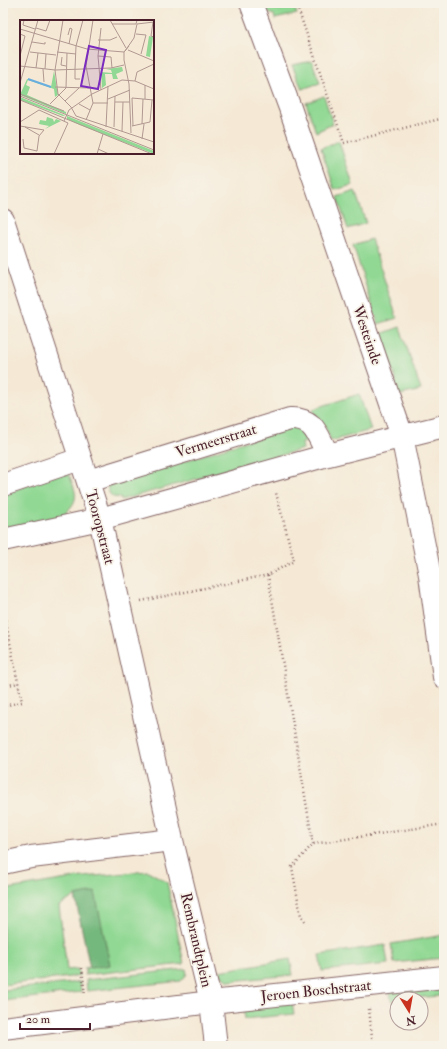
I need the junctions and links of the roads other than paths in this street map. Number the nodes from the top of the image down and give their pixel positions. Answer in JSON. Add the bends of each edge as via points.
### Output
{"nodes":[{"id":1,"x":251,"y":3,"type":"edge"},
{"id":2,"x":3,"y":220,"type":"edge"},
{"id":3,"x":444,"y":426,"type":"edge"},
{"id":4,"x":402,"y":436,"type":"junction"},
{"id":5,"x":328,"y":455,"type":"junction"},
{"id":6,"x":80,"y":459,"type":"junction"},
{"id":7,"x":88,"y":481,"type":"junction"},
{"id":8,"x":3,"y":485,"type":"edge"},
{"id":9,"x":100,"y":519,"type":"junction"},
{"id":10,"x":3,"y":540,"type":"edge"},
{"id":11,"x":444,"y":677,"type":"edge"},
{"id":12,"x":172,"y":840,"type":"junction"},
{"id":13,"x":3,"y":863,"type":"edge"},
{"id":14,"x":444,"y":977,"type":"edge"},
{"id":15,"x":211,"y":1002,"type":"junction"},
{"id":16,"x":3,"y":1028,"type":"edge"},
{"id":17,"x":216,"y":1046,"type":"edge"}],
"edges":[{"from":1,"to":4,"type":"street","name":"Westeinde","via":[[290,108]]},
{"from":2,"to":6,"type":"street","name":"Tooropstraat"},
{"from":3,"to":4,"type":"street"},
{"from":4,"to":5,"type":"street"},
{"from":4,"to":11,"type":"street","name":"Westeinde","via":[[430,575]]},
{"from":5,"to":7,"type":"street","name":"Vermeerstraat","via":[[311,425],[302,418],[290,419]]},
{"from":5,"to":9,"type":"street"},
{"from":6,"to":7,"type":"street","name":"Tooropstraat"},
{"from":6,"to":8,"type":"street"},
{"from":7,"to":9,"type":"street","name":"Tooropstraat"},
{"from":9,"to":10,"type":"street"},
{"from":9,"to":12,"type":"street","name":"Tooropstraat"},
{"from":12,"to":13,"type":"street","via":[[31,857]]},
{"from":12,"to":15,"type":"street","name":"Rembrandtplein"},
{"from":14,"to":15,"type":"street","name":"Jeroen Boschstraat"},
{"from":15,"to":16,"type":"street","name":"Rembrandtplein"},
{"from":15,"to":17,"type":"street"}]}
